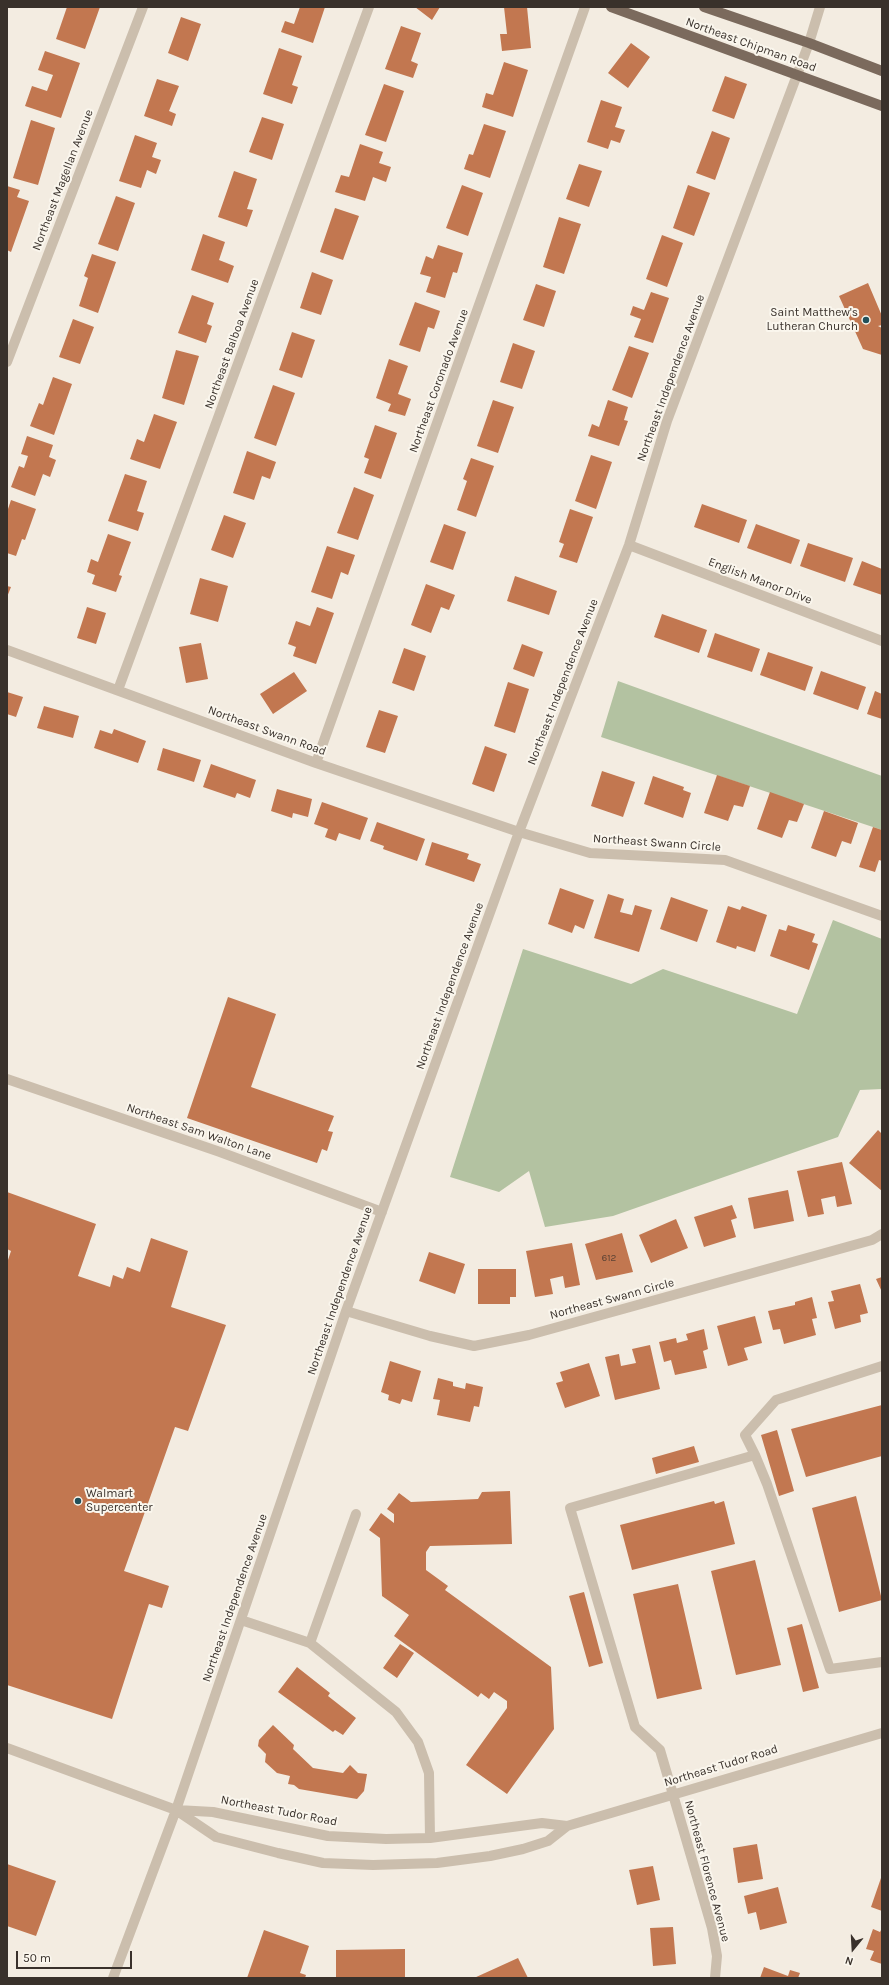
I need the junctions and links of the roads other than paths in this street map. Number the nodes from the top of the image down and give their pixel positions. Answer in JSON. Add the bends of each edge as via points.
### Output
{"nodes":[{"id":1,"x":143,"y":7,"type":"edge"},
{"id":2,"x":369,"y":7,"type":"edge"},
{"id":3,"x":585,"y":7,"type":"edge"},
{"id":4,"x":611,"y":7,"type":"edge"},
{"id":5,"x":704,"y":7,"type":"edge"},
{"id":6,"x":820,"y":7,"type":"edge"},
{"id":7,"x":809,"y":43,"type":"junction"},
{"id":8,"x":882,"y":71,"type":"edge"},
{"id":9,"x":796,"y":76,"type":"junction"},
{"id":10,"x":882,"y":106,"type":"edge"},
{"id":11,"x":7,"y":362,"type":"edge"},
{"id":12,"x":629,"y":545,"type":"junction"},
{"id":13,"x":882,"y":640,"type":"edge"},
{"id":14,"x":7,"y":650,"type":"edge"},
{"id":15,"x":118,"y":690,"type":"junction"},
{"id":16,"x":316,"y":763,"type":"junction"},
{"id":17,"x":519,"y":832,"type":"junction"},
{"id":18,"x":882,"y":916,"type":"edge"},
{"id":19,"x":7,"y":1079,"type":"edge"},
{"id":20,"x":382,"y":1212,"type":"junction"},
{"id":21,"x":882,"y":1234,"type":"edge"},
{"id":22,"x":346,"y":1311,"type":"junction"},
{"id":23,"x":882,"y":1366,"type":"edge"},
{"id":24,"x":755,"y":1454,"type":"junction"},
{"id":25,"x":356,"y":1514,"type":"dead end"},
{"id":26,"x":241,"y":1620,"type":"junction"},
{"id":27,"x":310,"y":1643,"type":"junction"},
{"id":28,"x":882,"y":1662,"type":"edge"},
{"id":29,"x":882,"y":1733,"type":"edge"},
{"id":30,"x":7,"y":1748,"type":"edge"},
{"id":31,"x":673,"y":1794,"type":"junction"},
{"id":32,"x":176,"y":1810,"type":"junction"},
{"id":33,"x":567,"y":1826,"type":"junction"},
{"id":34,"x":430,"y":1838,"type":"junction"},
{"id":35,"x":113,"y":1978,"type":"edge"},
{"id":36,"x":715,"y":1978,"type":"edge"}],
"edges":[{"from":1,"to":11,"type":"street","name":"Northeast Magellan Avenue"},
{"from":2,"to":15,"type":"street","name":"Northeast Balboa Avenue"},
{"from":3,"to":16,"type":"street","name":"Northeast Coronado Avenue"},
{"from":4,"to":9,"type":"main road","name":"Northeast Chipman Road"},
{"from":5,"to":7,"type":"main road","name":"Northeast Chipman Road"},
{"from":6,"to":7,"type":"street","name":"Northeast Independence Avenue"},
{"from":7,"to":8,"type":"main road","name":"Northeast Chipman Road"},
{"from":7,"to":9,"type":"street","name":"Northeast Independence Avenue"},
{"from":9,"to":10,"type":"main road","name":"Northeast Chipman Road"},
{"from":9,"to":12,"type":"street","name":"Northeast Independence Avenue","via":[[668,421]]},
{"from":12,"to":13,"type":"street","name":"English Manor Drive"},
{"from":12,"to":17,"type":"street","name":"Northeast Independence Avenue"},
{"from":14,"to":15,"type":"street","name":"Northeast Swann Road"},
{"from":15,"to":16,"type":"street","name":"Northeast Swann Road"},
{"from":16,"to":17,"type":"street","name":"Northeast Swann Road"},
{"from":17,"to":18,"type":"street","name":"Northeast Swann Circle","via":[[590,853],[725,860]]},
{"from":17,"to":20,"type":"street","name":"Northeast Independence Avenue"},
{"from":19,"to":20,"type":"street","name":"Northeast Sam Walton Lane","via":[[220,1152]]},
{"from":20,"to":22,"type":"street","name":"Northeast Independence Avenue"},
{"from":21,"to":22,"type":"street","name":"Northeast Swann Circle","via":[[872,1240],[529,1335],[474,1346]]},
{"from":22,"to":26,"type":"street","name":"Northeast Independence Avenue"},
{"from":23,"to":24,"type":"street","via":[[776,1400],[745,1435]]},
{"from":24,"to":28,"type":"street","via":[[830,1669]]},
{"from":24,"to":31,"type":"street","name":"Northeast Florence Avenue","via":[[570,1508],[635,1727],[660,1750]]},
{"from":25,"to":27,"type":"street"},
{"from":26,"to":27,"type":"street"},
{"from":26,"to":32,"type":"street","name":"Northeast Independence Avenue"},
{"from":27,"to":34,"type":"street","via":[[396,1712],[418,1742],[429,1773]]},
{"from":29,"to":31,"type":"street","name":"Northeast Tudor Road"},
{"from":30,"to":32,"type":"street","name":"Northeast Tudor Road"},
{"from":31,"to":33,"type":"street","name":"Northeast Tudor Road"},
{"from":31,"to":36,"type":"street","name":"Northeast Florence Avenue","via":[[712,1928],[717,1956]]},
{"from":32,"to":33,"type":"street","name":"Northeast Tudor Road","via":[[216,1837],[323,1863],[437,1864],[490,1856],[548,1841]]},
{"from":32,"to":34,"type":"street","name":"Northeast Tudor Road","via":[[213,1812],[328,1836]]},
{"from":32,"to":35,"type":"street","name":"Northeast Independence Avenue"},
{"from":33,"to":34,"type":"street","name":"Northeast Tudor Road","via":[[542,1824]]}]}
